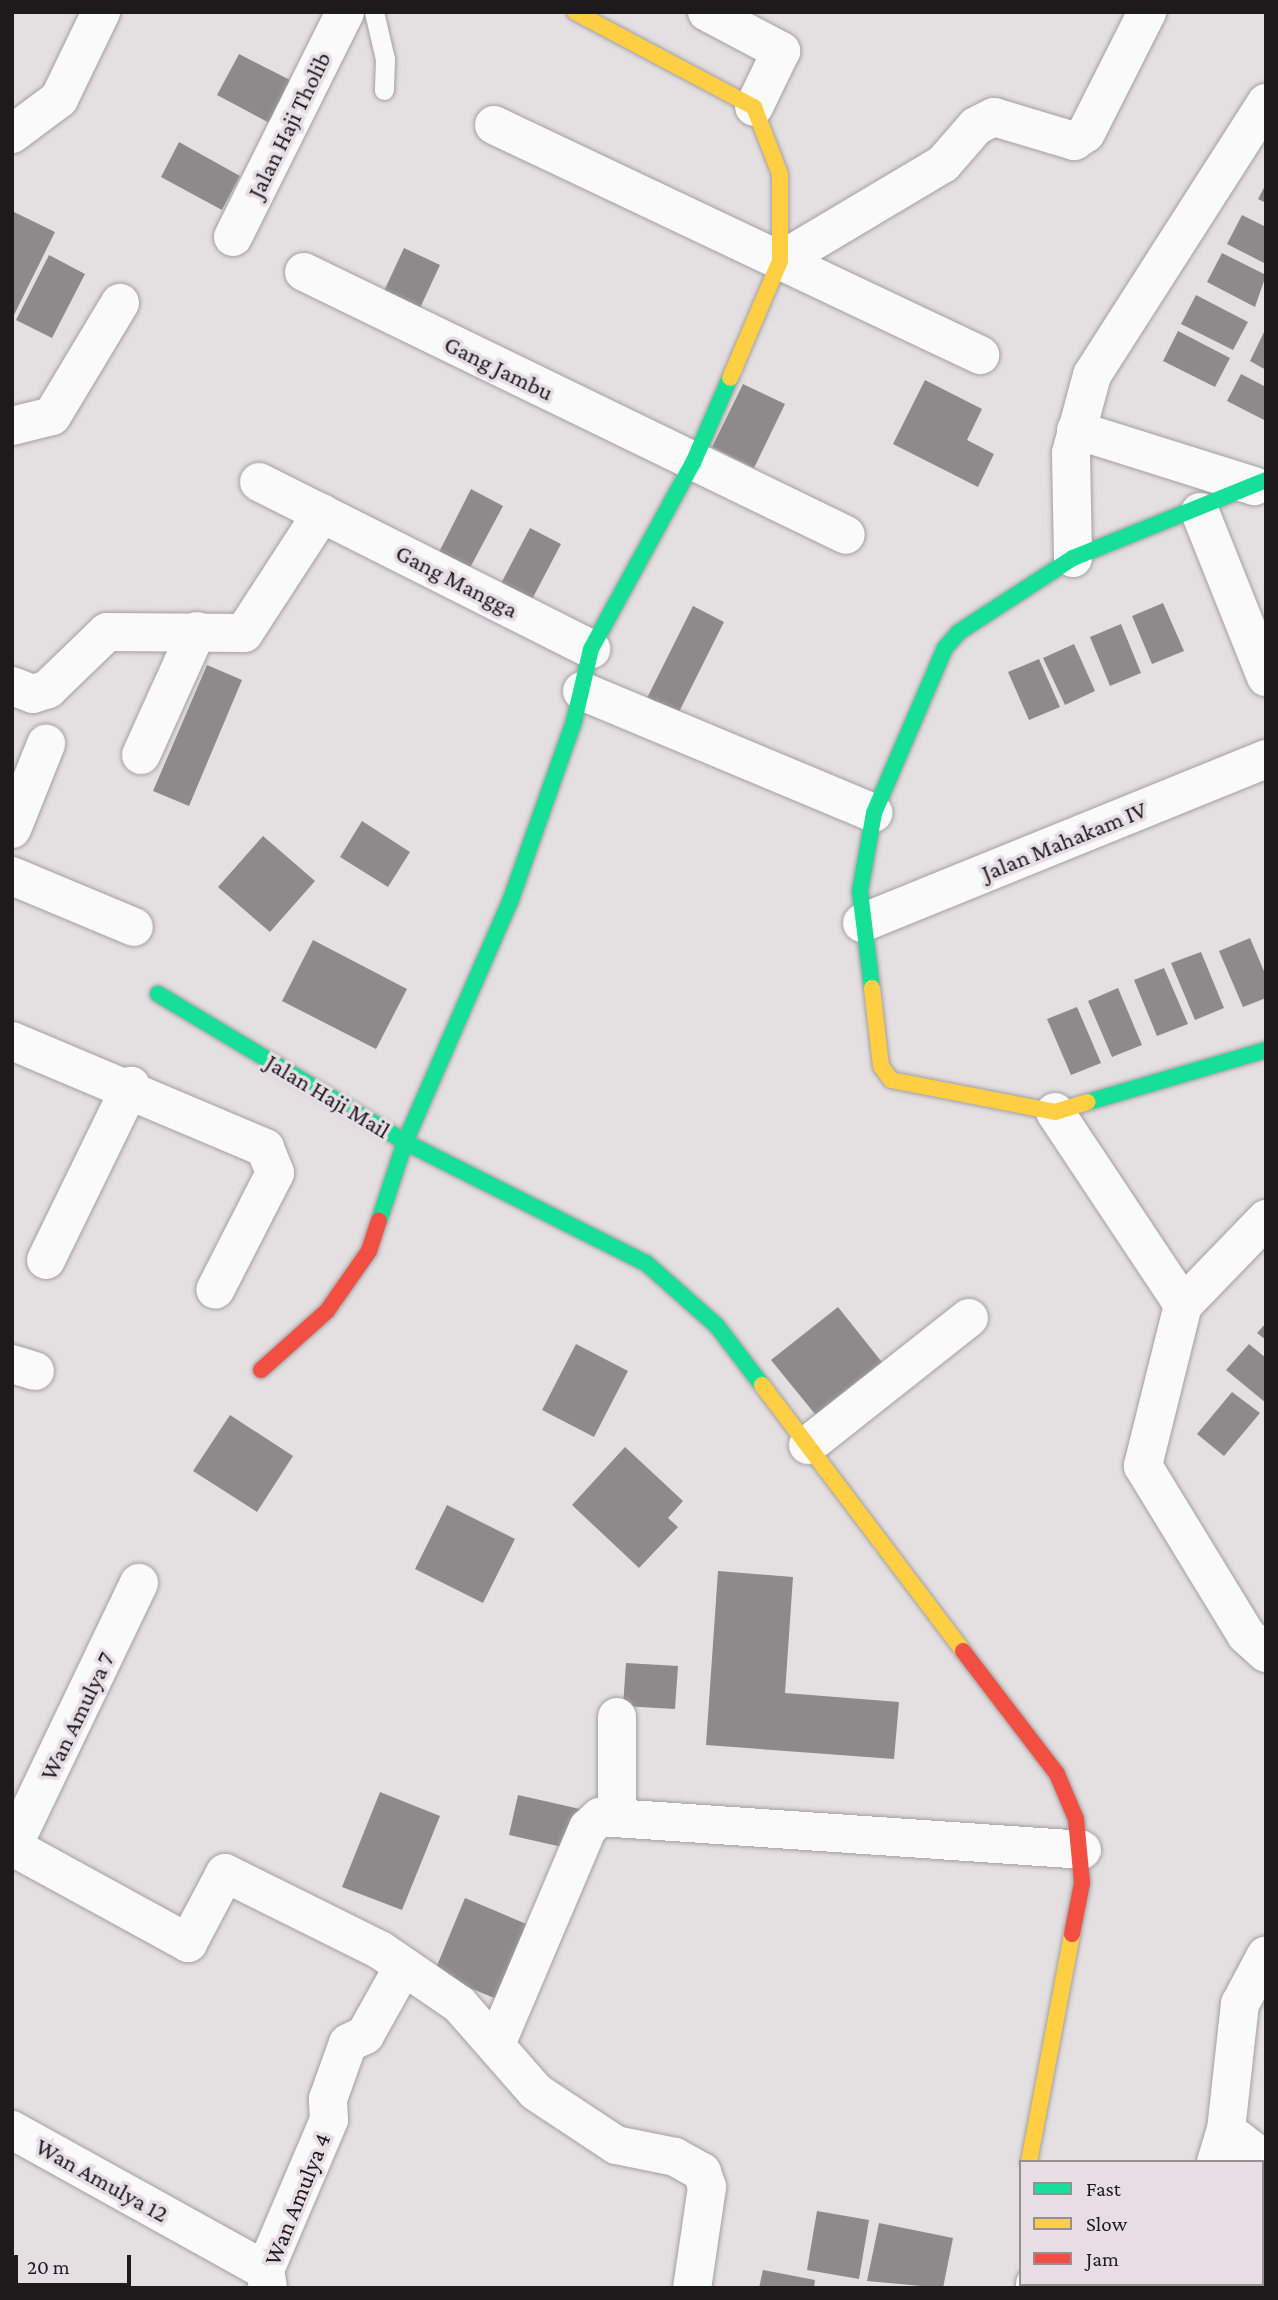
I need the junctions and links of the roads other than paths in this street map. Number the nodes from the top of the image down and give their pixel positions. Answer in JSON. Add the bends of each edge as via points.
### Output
{"nodes":[{"id":1,"x":101,"y":12,"type":"edge"},
{"id":2,"x":345,"y":12,"type":"edge"},
{"id":3,"x":374,"y":12,"type":"edge"},
{"id":4,"x":575,"y":12,"type":"edge"},
{"id":5,"x":707,"y":12,"type":"edge"},
{"id":6,"x":1147,"y":12,"type":"edge"},
{"id":7,"x":384,"y":90,"type":"dead end"},
{"id":8,"x":1266,"y":103,"type":"edge"},
{"id":9,"x":754,"y":107,"type":"junction"},
{"id":10,"x":494,"y":125,"type":"dead end"},
{"id":11,"x":12,"y":134,"type":"edge"},
{"id":12,"x":233,"y":237,"type":"dead end"},
{"id":13,"x":780,"y":261,"type":"junction"},
{"id":14,"x":304,"y":272,"type":"dead end"},
{"id":15,"x":120,"y":303,"type":"dead end"},
{"id":16,"x":980,"y":355,"type":"dead end"},
{"id":17,"x":12,"y":426,"type":"edge"},
{"id":18,"x":1076,"y":430,"type":"junction"},
{"id":19,"x":693,"y":463,"type":"junction"},
{"id":20,"x":259,"y":482,"type":"dead end"},
{"id":21,"x":1260,"y":483,"type":"edge"},
{"id":22,"x":1200,"y":512,"type":"junction"},
{"id":23,"x":322,"y":513,"type":"junction"},
{"id":24,"x":846,"y":535,"type":"dead end"},
{"id":25,"x":1073,"y":558,"type":"junction"},
{"id":26,"x":197,"y":631,"type":"junction"},
{"id":27,"x":591,"y":649,"type":"junction"},
{"id":28,"x":1266,"y":677,"type":"edge"},
{"id":29,"x":12,"y":686,"type":"edge"},
{"id":30,"x":582,"y":691,"type":"junction"},
{"id":31,"x":46,"y":744,"type":"dead end"},
{"id":32,"x":141,"y":755,"type":"dead end"},
{"id":33,"x":1266,"y":759,"type":"edge"},
{"id":34,"x":874,"y":813,"type":"junction"},
{"id":35,"x":12,"y":830,"type":"edge"},
{"id":36,"x":12,"y":876,"type":"edge"},
{"id":37,"x":862,"y":922,"type":"junction"},
{"id":38,"x":134,"y":927,"type":"dead end"},
{"id":39,"x":158,"y":994,"type":"dead end"},
{"id":40,"x":12,"y":1041,"type":"edge"},
{"id":41,"x":1266,"y":1050,"type":"edge"},
{"id":42,"x":131,"y":1086,"type":"junction"},
{"id":43,"x":1055,"y":1112,"type":"junction"},
{"id":44,"x":405,"y":1142,"type":"junction"},
{"id":45,"x":1266,"y":1219,"type":"edge"},
{"id":46,"x":46,"y":1261,"type":"dead end"},
{"id":47,"x":215,"y":1290,"type":"dead end"},
{"id":48,"x":1183,"y":1305,"type":"junction"},
{"id":49,"x":969,"y":1318,"type":"dead end"},
{"id":50,"x":261,"y":1370,"type":"dead end"},
{"id":51,"x":808,"y":1446,"type":"junction"},
{"id":52,"x":139,"y":1583,"type":"dead end"},
{"id":53,"x":1259,"y":1633,"type":"edge"},
{"id":54,"x":617,"y":1717,"type":"dead end"},
{"id":55,"x":617,"y":1816,"type":"junction"},
{"id":56,"x":13,"y":1847,"type":"edge"},
{"id":57,"x":1082,"y":1850,"type":"junction"},
{"id":58,"x":1266,"y":1955,"type":"edge"},
{"id":59,"x":403,"y":1967,"type":"junction"},
{"id":60,"x":497,"y":2042,"type":"junction"},
{"id":61,"x":12,"y":2130,"type":"edge"},
{"id":62,"x":1221,"y":2146,"type":"edge"},
{"id":63,"x":1029,"y":2160,"type":"edge"},
{"id":64,"x":1263,"y":2160,"type":"edge"},
{"id":65,"x":267,"y":2279,"type":"edge"},
{"id":66,"x":692,"y":2288,"type":"edge"}],
"edges":[{"from":1,"to":11,"type":"street","via":[[58,99]]},
{"from":2,"to":12,"type":"street","name":"Jalan Haji Tholib"},
{"from":3,"to":7,"type":"lane","via":[[385,59]]},
{"from":4,"to":9,"type":"street"},
{"from":5,"to":9,"type":"street","via":[[781,51]]},
{"from":6,"to":13,"type":"street","via":[[1086,133],[1074,141],[994,117],[975,126],[943,164]]},
{"from":8,"to":18,"type":"street","via":[[1092,375]]},
{"from":9,"to":13,"type":"street","via":[[780,174]]},
{"from":10,"to":13,"type":"street"},
{"from":13,"to":16,"type":"street"},
{"from":13,"to":19,"type":"street"},
{"from":14,"to":19,"type":"street","name":"Gang Jambu"},
{"from":15,"to":17,"type":"street","via":[[52,416]]},
{"from":18,"to":21,"type":"street"},
{"from":18,"to":25,"type":"street","via":[[1068,495]]},
{"from":19,"to":24,"type":"street","name":"Gang Jambu"},
{"from":19,"to":27,"type":"street"},
{"from":20,"to":23,"type":"street","name":"Gang Mangga"},
{"from":21,"to":22,"type":"street"},
{"from":22,"to":25,"type":"street"},
{"from":22,"to":28,"type":"street"},
{"from":23,"to":26,"type":"street","via":[[251,627],[235,636]]},
{"from":23,"to":27,"type":"street","name":"Gang Mangga"},
{"from":25,"to":34,"type":"street","via":[[980,617],[945,648]]},
{"from":26,"to":29,"type":"street","via":[[107,632],[48,689],[33,694]]},
{"from":26,"to":32,"type":"street"},
{"from":27,"to":30,"type":"street"},
{"from":30,"to":34,"type":"street"},
{"from":30,"to":44,"type":"street","via":[[510,902]]},
{"from":31,"to":35,"type":"street"},
{"from":33,"to":37,"type":"street","name":"Jalan Mahakam IV"},
{"from":34,"to":37,"type":"street","via":[[860,891]]},
{"from":36,"to":38,"type":"street"},
{"from":37,"to":43,"type":"street","via":[[881,1066],[891,1080]]},
{"from":39,"to":44,"type":"street","name":"Jalan Haji Mail"},
{"from":40,"to":42,"type":"street"},
{"from":41,"to":43,"type":"street"},
{"from":42,"to":46,"type":"street"},
{"from":42,"to":47,"type":"street","via":[[265,1148],[273,1161],[275,1173]]},
{"from":43,"to":48,"type":"street"},
{"from":44,"to":50,"type":"street","name":"Jalan Haji Mail","via":[[369,1251],[327,1311]]},
{"from":44,"to":51,"type":"street","via":[[646,1263],[717,1326]]},
{"from":45,"to":48,"type":"street"},
{"from":48,"to":53,"type":"street","via":[[1143,1466]]},
{"from":49,"to":51,"type":"street"},
{"from":51,"to":57,"type":"street","via":[[1058,1774]]},
{"from":52,"to":56,"type":"street","name":"Wan Amulya 7"},
{"from":54,"to":55,"type":"street"},
{"from":55,"to":57,"type":"street"},
{"from":55,"to":60,"type":"street","via":[[600,1817],[588,1828]]},
{"from":56,"to":59,"type":"street","via":[[188,1943],[225,1872]]},
{"from":57,"to":63,"type":"street","via":[[1082,1883]]},
{"from":58,"to":62,"type":"street","via":[[1240,2004]]},
{"from":59,"to":60,"type":"street","via":[[459,2004]]},
{"from":59,"to":65,"type":"street","name":"Wan Amulya 4","via":[[365,2035],[348,2043],[328,2099],[329,2120]]},
{"from":60,"to":66,"type":"street","via":[[536,2092],[616,2145],[675,2157],[702,2172],[707,2187]]},
{"from":61,"to":65,"type":"street","name":"Wan Amulya 12"},
{"from":62,"to":64,"type":"street"}]}
